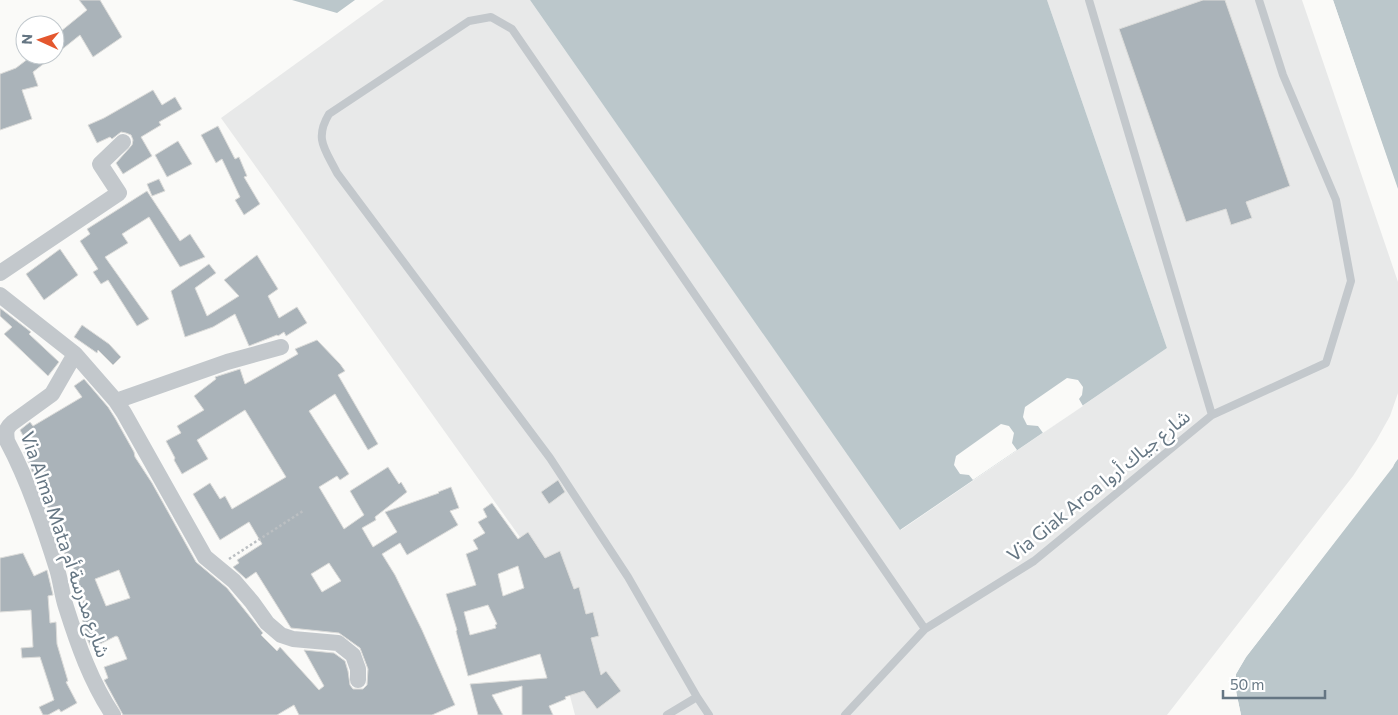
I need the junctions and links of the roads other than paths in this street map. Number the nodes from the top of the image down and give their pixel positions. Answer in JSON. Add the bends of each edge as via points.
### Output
{"nodes":[{"id":1,"x":1089,"y":0,"type":"edge"},
{"id":2,"x":1259,"y":0,"type":"edge"},
{"id":3,"x":123,"y":142,"type":"dead end"},
{"id":4,"x":0,"y":273,"type":"edge"},
{"id":5,"x":0,"y":295,"type":"edge"},
{"id":6,"x":281,"y":347,"type":"dead end"},
{"id":7,"x":75,"y":354,"type":"junction"},
{"id":8,"x":116,"y":402,"type":"junction"},
{"id":9,"x":1212,"y":415,"type":"junction"},
{"id":10,"x":925,"y":629,"type":"junction"},
{"id":11,"x":358,"y":680,"type":"dead end"},
{"id":12,"x":696,"y":697,"type":"junction"},
{"id":13,"x":113,"y":715,"type":"edge"},
{"id":14,"x":667,"y":715,"type":"edge"},
{"id":15,"x":709,"y":715,"type":"edge"},
{"id":16,"x":845,"y":715,"type":"edge"}],
"edges":[{"from":1,"to":9,"type":"lane","name":"Via Giak Aroa شارع جياك أروا"},
{"from":2,"to":9,"type":"lane","name":"Via Giak Aroa شارع جياك أروا","via":[[1283,75],[1336,200],[1351,281],[1326,363]]},
{"from":3,"to":4,"type":"street","via":[[100,164],[118,193]]},
{"from":5,"to":7,"type":"street"},
{"from":6,"to":8,"type":"street","via":[[227,362]]},
{"from":7,"to":8,"type":"street"},
{"from":7,"to":13,"type":"street","name":"Via Alma Mata شارع مدرسة أم","via":[[52,394],[7,427],[6,433],[57,569],[87,668]]},
{"from":8,"to":11,"type":"street","via":[[205,557],[234,581],[267,623],[281,635],[338,643],[353,654]]},
{"from":9,"to":10,"type":"lane","name":"Via Giak Aroa شارع جياك أروا","via":[[1034,561]]},
{"from":10,"to":12,"type":"lane","via":[[512,29],[491,16],[469,22],[329,114],[322,126],[321,140],[337,173],[550,458],[628,577]]},
{"from":10,"to":16,"type":"lane","name":"Via Giak Aroa شارع جياك أروا"},
{"from":12,"to":14,"type":"lane"},
{"from":12,"to":15,"type":"lane"}]}
